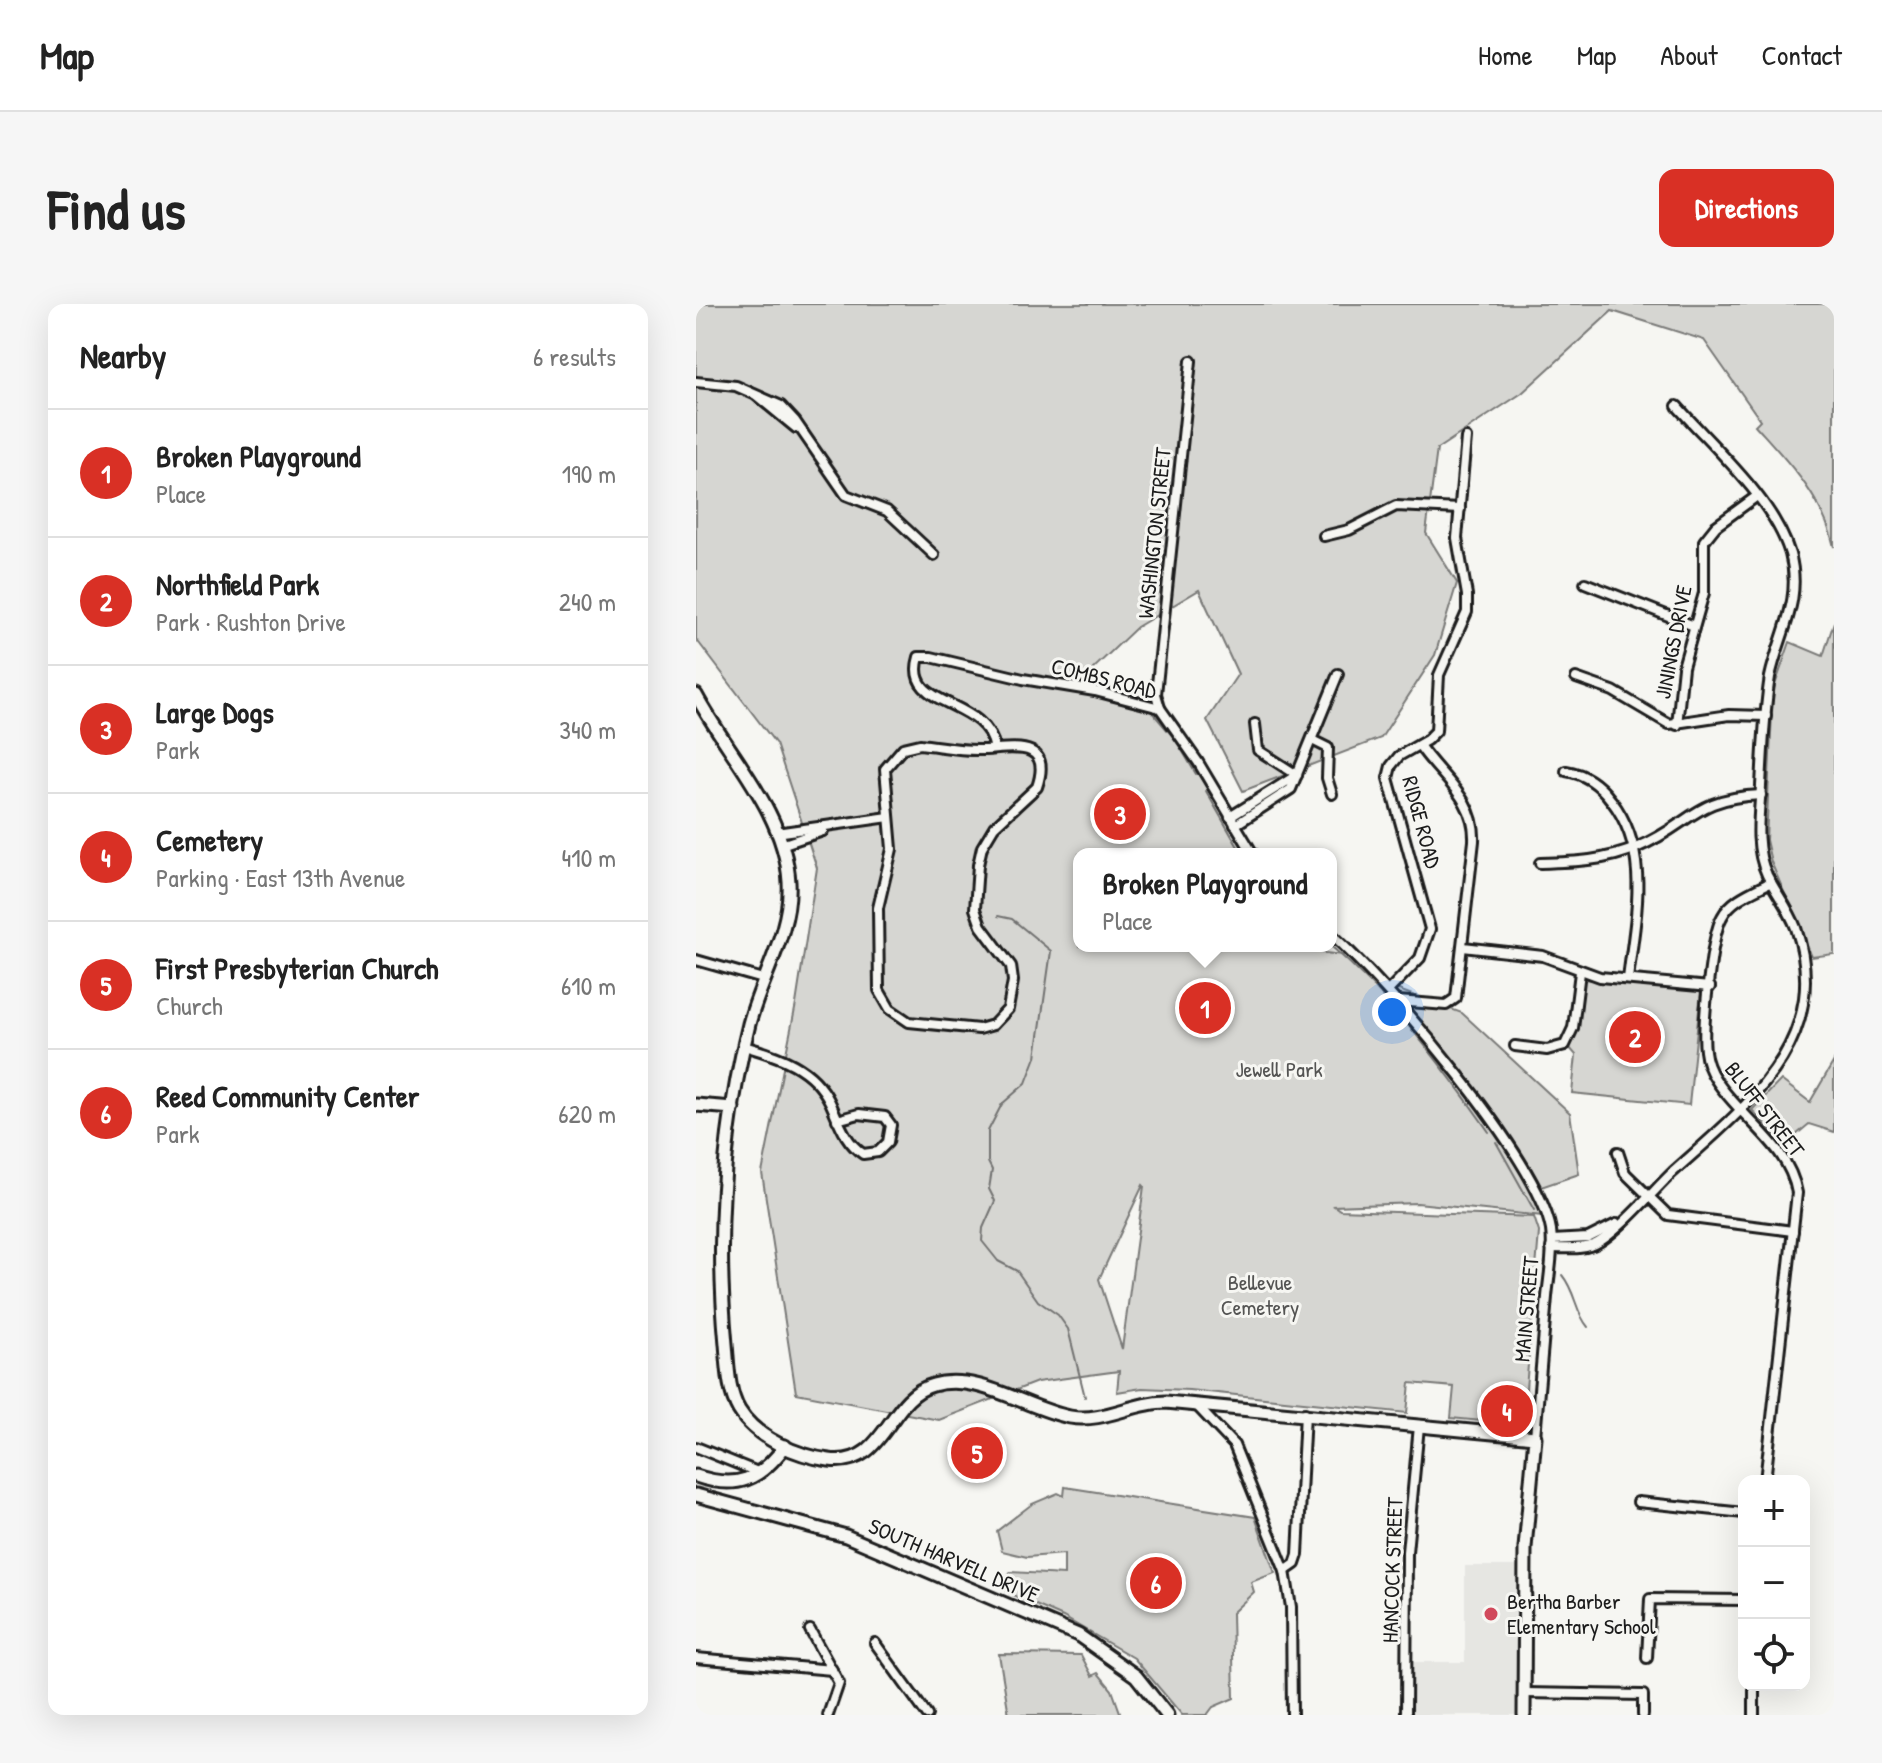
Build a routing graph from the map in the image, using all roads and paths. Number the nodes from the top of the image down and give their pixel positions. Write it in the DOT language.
graph roads {
  1 [pos="1191,361"];
  2 [pos="696,382"];
  3 [pos="1677,406"];
  4 [pos="1466,438"];
  5 [pos="1757,496"];
  6 [pos="1460,509"];
  7 [pos="1324,536"];
  8 [pos="1693,536"];
  9 [pos="1704,541"];
  10 [pos="934,555"];
  11 [pos="1585,583"];
  12 [pos="1694,626"];
  13 [pos="1338,674"];
  14 [pos="1576,678"];
  15 [pos="696,695"];
  16 [pos="1160,708"];
  17 [pos="1766,716"];
  18 [pos="1255,724"];
  19 [pos="1677,725"];
  20 [pos="1312,740"];
  21 [pos="1419,745"];
  22 [pos="995,749"];
  23 [pos="1566,771"];
  24 [pos="1297,775"];
  25 [pos="1332,794"];
  26 [pos="1761,795"];
  27 [pos="889,817"];
  28 [pos="1233,821"];
  29 [pos="778,839"];
  30 [pos="1249,848"];
  31 [pos="1635,849"];
  32 [pos="1540,863"];
  33 [pos="1771,882"];
  34 [pos="1337,940"];
  35 [pos="1463,947"];
  36 [pos="696,960"];
  37 [pos="1580,972"];
  38 [pos="763,979"];
  39 [pos="1628,979"];
  40 [pos="1710,987"];
  41 [pos="1389,990"];
  42 [pos="1398,1001"];
  43 [pos="744,1046"];
  44 [pos="1515,1046"];
  45 [pos="696,1105"];
  46 [pos="733,1108"];
  47 [pos="1741,1111"];
  48 [pos="837,1120"];
  49 [pos="1618,1152"];
  50 [pos="1646,1197"];
  51 [pos="1793,1231"];
  52 [pos="1552,1244"];
  53 [pos="1196,1405"];
  54 [pos="1305,1413"];
  55 [pos="1419,1426"];
  56 [pos="1535,1437"];
  57 [pos="785,1446"];
  58 [pos="696,1447"];
  59 [pos="761,1474"];
  60 [pos="1766,1475"];
  61 [pos="696,1476"];
  62 [pos="696,1495"];
  63 [pos="1638,1502"];
  64 [pos="1738,1512"];
  65 [pos="1285,1571"];
  66 [pos="1738,1600"];
  67 [pos="810,1630"];
  68 [pos="875,1643"];
  69 [pos="696,1658"];
  70 [pos="1647,1658"];
  71 [pos="832,1670"];
  72 [pos="1754,1691"];
  73 [pos="1524,1693"];
  74 [pos="828,1715"];
  75 [pos="927,1715"];
  76 [pos="1167,1715"];
  77 [pos="1292,1715"];
  78 [pos="1406,1715"];
  79 [pos="1524,1715"];
  80 [pos="1643,1715"];
  81 [pos="1754,1715"];
  1 -- 16 [label="street, WASHINGTON STREET"];
  2 -- 10 [label="street"];
  3 -- 5 [label="street"];
  4 -- 6 [label="street, RIDGE ROAD"];
  5 -- 9 [label="street"];
  5 -- 17 [label="street"];
  6 -- 7 [label="street"];
  6 -- 21 [label="street, RIDGE ROAD"];
  8 -- 9 [label="street"];
  9 -- 12 [label="street, JININGS DRIVE"];
  11 -- 12 [label="street"];
  12 -- 19 [label="street, JININGS DRIVE"];
  13 -- 20 [label="street"];
  14 -- 19 [label="street"];
  15 -- 29 [label="street"];
  16 -- 22 [label="street, COMBS ROAD"];
  16 -- 28 [label="street, COMBS ROAD"];
  17 -- 19 [label="street"];
  17 -- 26 [label="street"];
  18 -- 24 [label="street"];
  20 -- 24 [label="street"];
  20 -- 25 [label="street"];
  21 -- 35 [label="street"];
  21 -- 41 [label="street, RIDGE ROAD"];
  22 -- 27 [label="street"];
  22 -- 27 [label="street"];
  23 -- 31 [label="street"];
  24 -- 28 [label="street"];
  26 -- 31 [label="street"];
  26 -- 33 [label="street"];
  27 -- 29 [label="street"];
  28 -- 30 [label="street, COMBS ROAD"];
  29 -- 38 [label="street"];
  31 -- 32 [label="street"];
  31 -- 39 [label="street"];
  33 -- 40 [label="street, BLUFF STREET"];
  33 -- 47 [label="street"];
  34 -- 41 [label="street"];
  35 -- 37 [label="street"];
  35 -- 42 [label="street"];
  36 -- 38 [label="street"];
  37 -- 39 [label="street"];
  37 -- 44 [label="street"];
  38 -- 43 [label="street"];
  39 -- 40 [label="street"];
  40 -- 47 [label="street, BLUFF STREET"];
  41 -- 42 [label="street"];
  42 -- 52 [label="street, MAIN STREET"];
  43 -- 46 [label="street"];
  43 -- 48 [label="street"];
  45 -- 46 [label="street"];
  46 -- 57 [label="street"];
  47 -- 50 [label="street"];
  47 -- 51 [label="street, BLUFF STREET"];
  48 -- 48 [label="street"];
  49 -- 50 [label="street"];
  50 -- 51 [label="street"];
  50 -- 52 [label="street"];
  51 -- 60 [label="street, BLUFF STREET"];
  52 -- 56 [label="street, MAIN STREET"];
  53 -- 54 [label="street"];
  53 -- 57 [label="street"];
  53 -- 65 [label="street"];
  54 -- 55 [label="street"];
  54 -- 65 [label="street"];
  55 -- 56 [label="street"];
  55 -- 78 [label="street, HANCOCK STREET"];
  56 -- 73 [label="street, MAIN STREET"];
  57 -- 59 [label="street"];
  58 -- 59 [label="street"];
  59 -- 61 [label="street"];
  62 -- 76 [label="street, SOUTH HARVELL DRIVE"];
  63 -- 64 [label="street"];
  65 -- 77 [label="street"];
  66 -- 70 [label="street"];
  67 -- 71 [label="street"];
  68 -- 75 [label="street"];
  69 -- 71 [label="street"];
  71 -- 74 [label="street"];
  72 -- 81 [label="street"];
  73 -- 79 [label="street, MAIN STREET"];
  73 -- 80 [label="street"];
}
